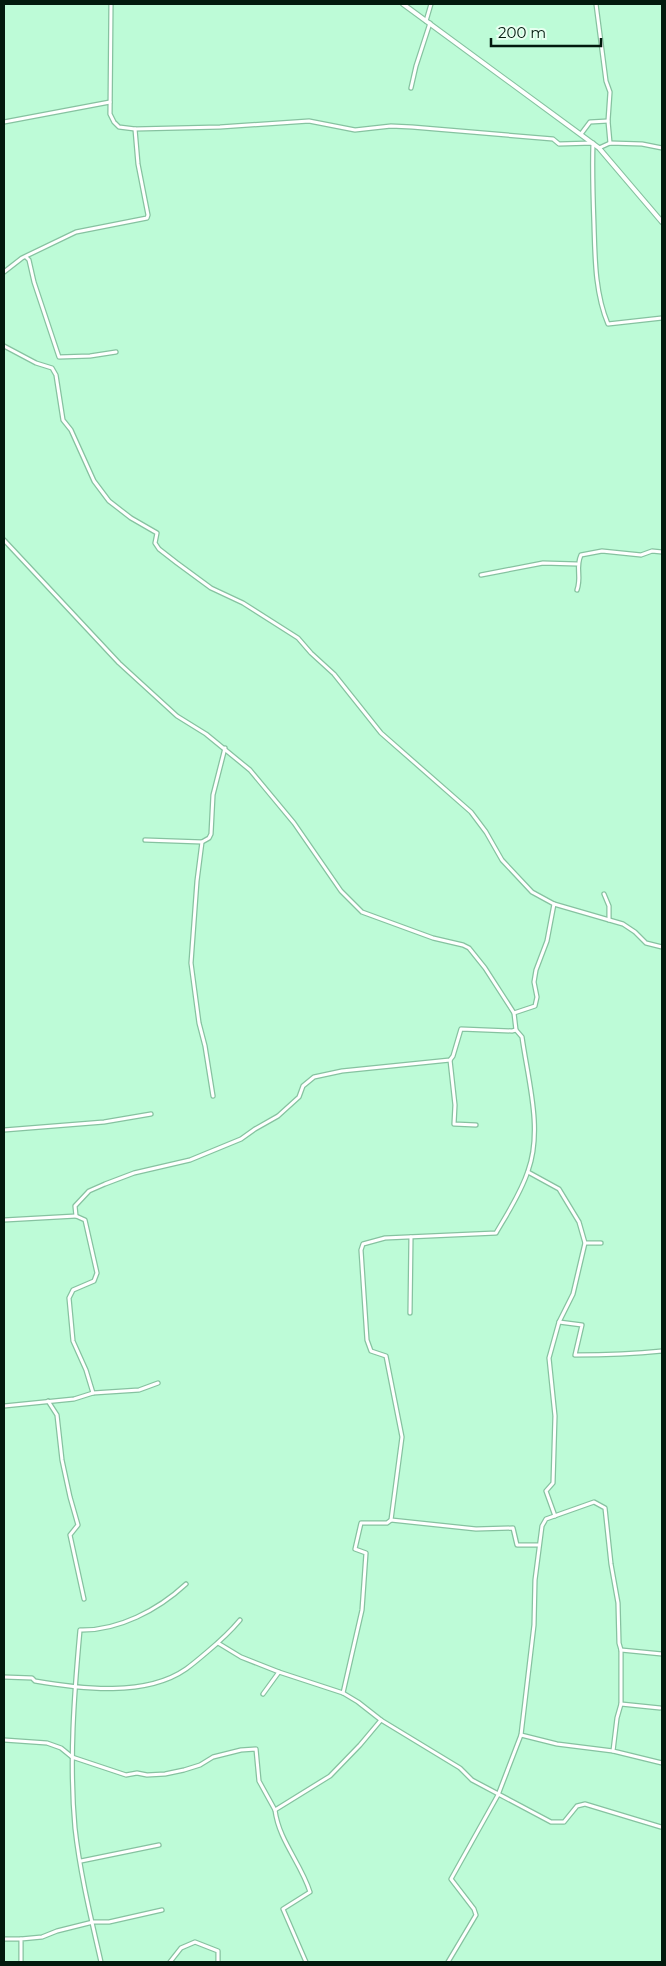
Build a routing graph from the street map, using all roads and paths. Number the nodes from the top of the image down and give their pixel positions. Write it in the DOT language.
graph roads {
  1 [pos="111,4"];
  2 [pos="403,4"];
  3 [pos="431,4"];
  4 [pos="596,4"];
  5 [pos="428,22"];
  6 [pos="411,88"];
  7 [pos="110,102"];
  8 [pos="608,121"];
  9 [pos="4,122"];
  10 [pos="135,129"];
  11 [pos="581,134"];
  12 [pos="594,143"];
  13 [pos="610,143"];
  14 [pos="599,148"];
  15 [pos="662,148"];
  16 [pos="662,222"];
  17 [pos="26,257"];
  18 [pos="4,264"];
  19 [pos="8,268"];
  20 [pos="4,272"];
  21 [pos="662,318"];
  22 [pos="4,346"];
  23 [pos="116,352"];
  24 [pos="4,540"];
  25 [pos="662,552"];
  26 [pos="577,564"];
  27 [pos="481,575"];
  28 [pos="577,590"];
  29 [pos="225,748"];
  30 [pos="145,840"];
  31 [pos="202,842"];
  32 [pos="604,894"];
  33 [pos="554,904"];
  34 [pos="609,920"];
  35 [pos="662,947"];
  36 [pos="514,1013"];
  37 [pos="516,1030"];
  38 [pos="450,1060"];
  39 [pos="212,1096"];
  40 [pos="151,1114"];
  41 [pos="476,1125"];
  42 [pos="4,1130"];
  43 [pos="528,1172"];
  44 [pos="76,1216"];
  45 [pos="4,1220"];
  46 [pos="411,1237"];
  47 [pos="585,1243"];
  48 [pos="601,1243"];
  49 [pos="410,1313"];
  50 [pos="559,1322"];
  51 [pos="662,1351"];
  52 [pos="158,1384"];
  53 [pos="94,1394"];
  54 [pos="48,1401"];
  55 [pos="4,1406"];
  56 [pos="555,1516"];
  57 [pos="391,1520"];
  58 [pos="538,1545"];
  59 [pos="186,1584"];
  60 [pos="84,1599"];
  61 [pos="240,1620"];
  62 [pos="218,1643"];
  63 [pos="622,1650"];
  64 [pos="662,1654"];
  65 [pos="280,1672"];
  66 [pos="4,1677"];
  67 [pos="74,1688"];
  68 [pos="343,1693"];
  69 [pos="263,1694"];
  70 [pos="621,1704"];
  71 [pos="660,1708"];
  72 [pos="381,1720"];
  73 [pos="521,1735"];
  74 [pos="4,1740"];
  75 [pos="613,1751"];
  76 [pos="72,1757"];
  77 [pos="662,1763"];
  78 [pos="498,1795"];
  79 [pos="275,1810"];
  80 [pos="662,1826"];
  81 [pos="159,1845"];
  82 [pos="81,1861"];
  83 [pos="162,1910"];
  84 [pos="93,1922"];
  85 [pos="4,1939"];
  86 [pos="21,1939"];
  87 [pos="21,1962"];
  88 [pos="101,1962"];
  89 [pos="170,1962"];
  90 [pos="218,1962"];
  91 [pos="306,1962"];
  92 [pos="448,1962"];
  1 -- 7 [label="street"];
  2 -- 5 [label="street"];
  3 -- 5 [label="street"];
  4 -- 8 [label="street"];
  5 -- 6 [label="street"];
  5 -- 11 [label="street"];
  7 -- 9 [label="street"];
  7 -- 10 [label="street"];
  8 -- 11 [label="street"];
  8 -- 13 [label="street"];
  10 -- 12 [label="street"];
  10 -- 17 [label="street"];
  11 -- 12 [label="street"];
  12 -- 14 [label="street"];
  12 -- 21 [label="street"];
  13 -- 14 [label="street"];
  13 -- 15 [label="street"];
  14 -- 16 [label="street"];
  17 -- 19 [label="street"];
  17 -- 23 [label="street"];
  18 -- 19 [label="street"];
  19 -- 20 [label="street"];
  22 -- 33 [label="street"];
  24 -- 29 [label="street"];
  25 -- 26 [label="street"];
  26 -- 27 [label="street"];
  26 -- 28 [label="street"];
  29 -- 31 [label="street"];
  29 -- 36 [label="street"];
  30 -- 31 [label="street"];
  31 -- 39 [label="street"];
  32 -- 34 [label="street"];
  33 -- 34 [label="street"];
  33 -- 36 [label="street"];
  34 -- 35 [label="street"];
  36 -- 37 [label="street"];
  37 -- 38 [label="street"];
  37 -- 43 [label="street"];
  38 -- 41 [label="street"];
  38 -- 44 [label="street"];
  40 -- 42 [label="street"];
  43 -- 46 [label="street"];
  43 -- 47 [label="street"];
  44 -- 45 [label="street"];
  44 -- 53 [label="street"];
  46 -- 49 [label="street"];
  46 -- 57 [label="street"];
  47 -- 48 [label="street"];
  47 -- 50 [label="street"];
  50 -- 51 [label="street"];
  50 -- 56 [label="street"];
  52 -- 53 [label="street"];
  53 -- 54 [label="street"];
  54 -- 55 [label="street"];
  54 -- 60 [label="street"];
  56 -- 58 [label="street"];
  56 -- 63 [label="street"];
  57 -- 58 [label="street"];
  57 -- 68 [label="street"];
  58 -- 73 [label="street"];
  59 -- 67 [label="street"];
  61 -- 62 [label="street"];
  62 -- 65 [label="street"];
  62 -- 67 [label="street"];
  63 -- 64 [label="street"];
  63 -- 70 [label="street"];
  65 -- 68 [label="street"];
  65 -- 69 [label="street"];
  66 -- 67 [label="street"];
  67 -- 76 [label="street"];
  68 -- 72 [label="street"];
  70 -- 71 [label="street"];
  70 -- 75 [label="street"];
  72 -- 78 [label="street"];
  72 -- 79 [label="street"];
  73 -- 75 [label="street"];
  73 -- 78 [label="street"];
  74 -- 76 [label="street"];
  75 -- 77 [label="street"];
  76 -- 79 [label="street"];
  76 -- 82 [label="street"];
  78 -- 80 [label="street"];
  78 -- 92 [label="street"];
  79 -- 91 [label="street"];
  81 -- 82 [label="street"];
  82 -- 84 [label="street"];
  83 -- 84 [label="street"];
  84 -- 86 [label="street"];
  84 -- 88 [label="street"];
  85 -- 86 [label="street"];
  86 -- 87 [label="street"];
  89 -- 90 [label="street"];
}
